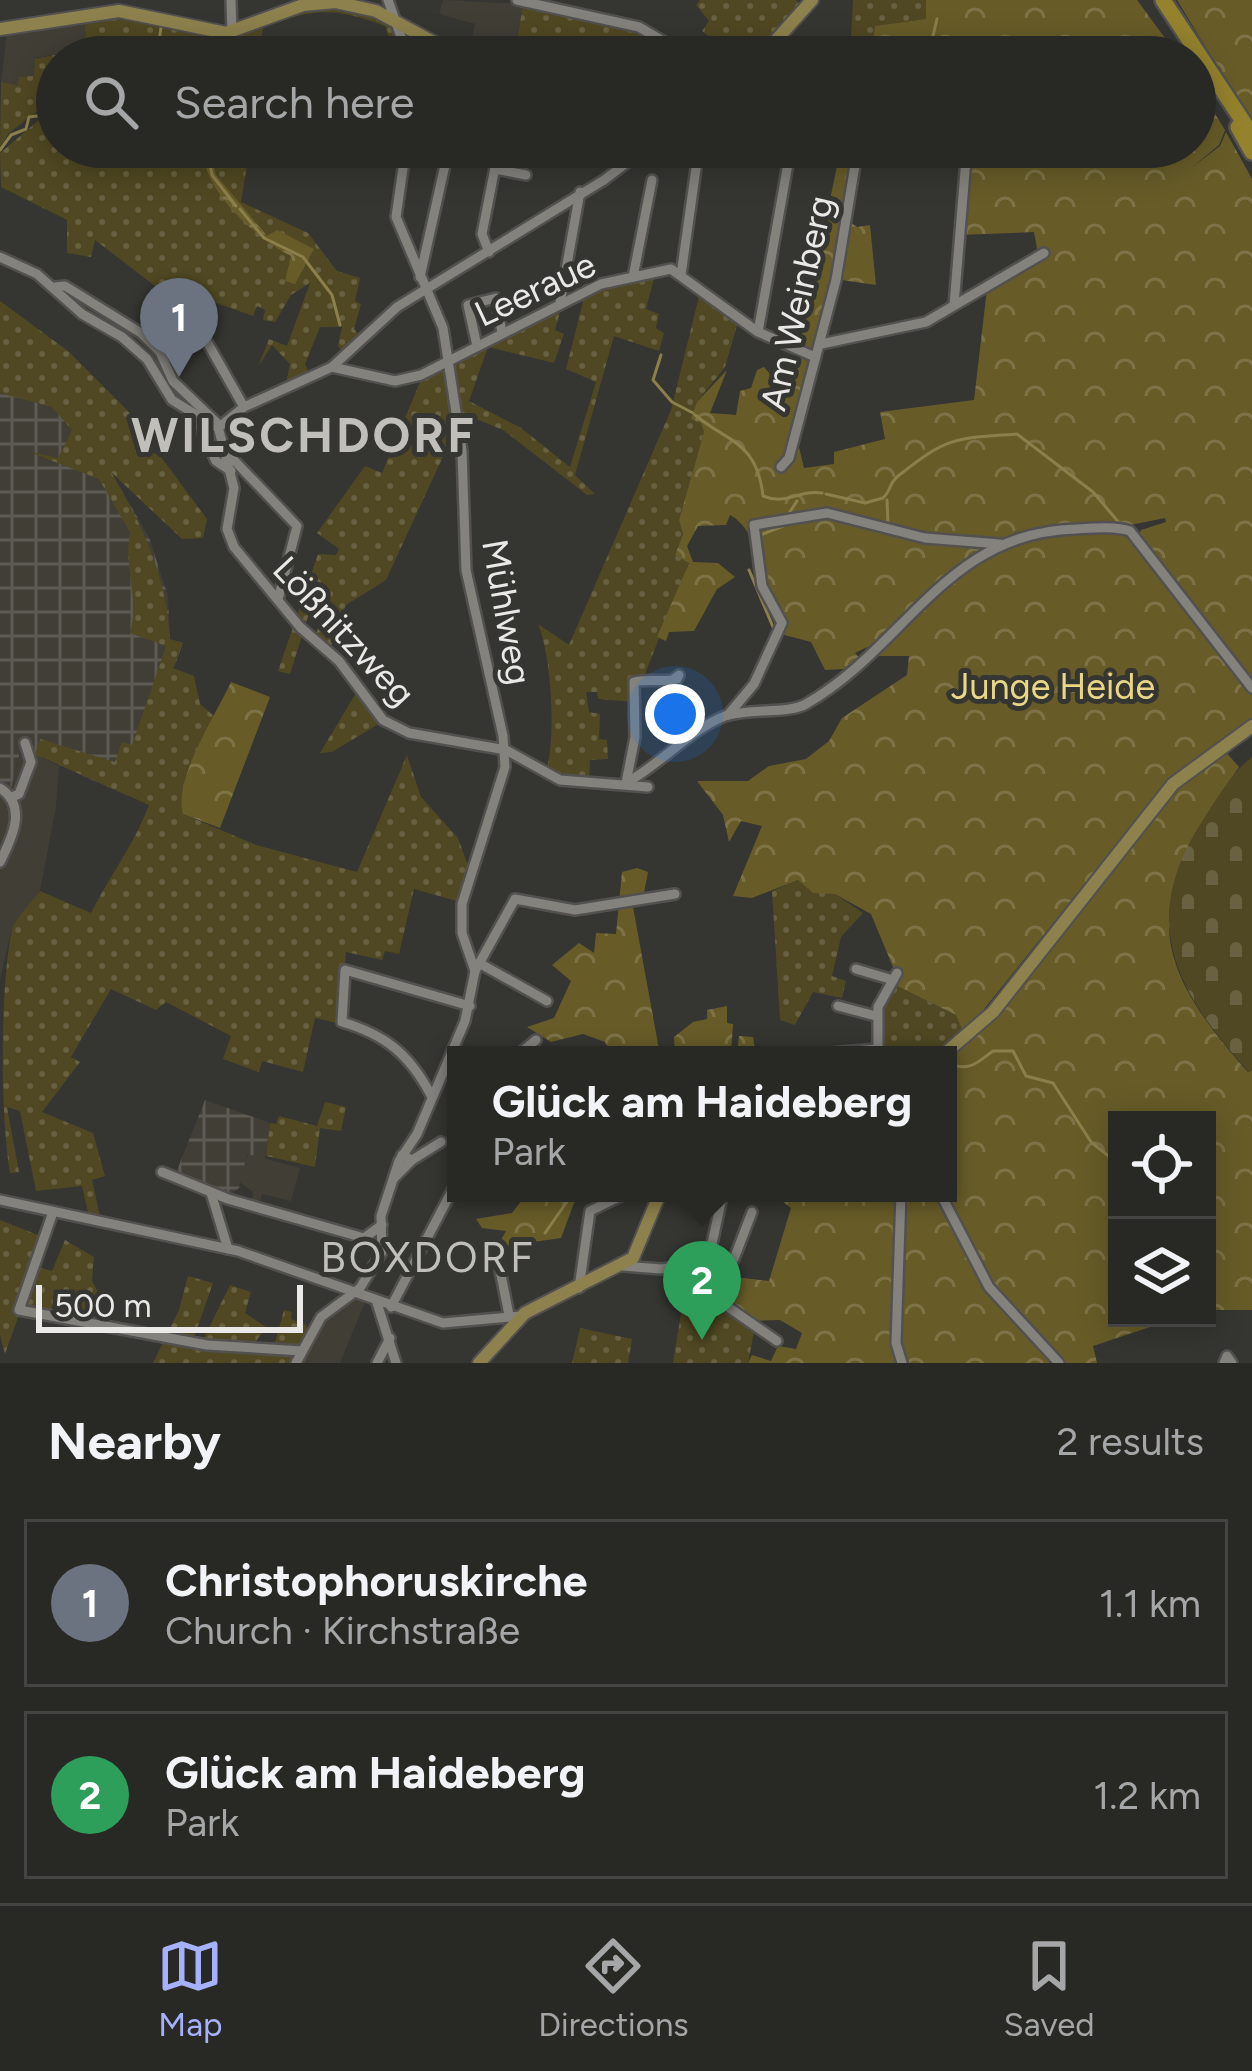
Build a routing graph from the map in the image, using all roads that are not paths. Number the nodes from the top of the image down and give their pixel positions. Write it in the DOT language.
graph roads {
  1 [pos="231,0"];
  2 [pos="388,0"];
  3 [pos="518,0"];
  4 [pos="1153,0"];
  5 [pos="1163,0"];
  6 [pos="1173,0"];
  7 [pos="805,2"];
  8 [pos="302,3"];
  9 [pos="376,11"];
  10 [pos="394,20"];
  11 [pos="0,28"];
  12 [pos="415,31"];
  13 [pos="232,32"];
  14 [pos="400,36"];
  15 [pos="413,36"];
  16 [pos="424,36"];
  17 [pos="653,36"];
  18 [pos="778,36"];
  19 [pos="1181,36"];
  20 [pos="1184,36"];
  21 [pos="1188,36"];
  22 [pos="1216,84"];
  23 [pos="1216,90"];
  24 [pos="1252,135"];
  25 [pos="1252,152"];
  26 [pos="403,168"];
  27 [pos="444,168"];
  28 [pos="616,168"];
  29 [pos="696,168"];
  30 [pos="787,168"];
  31 [pos="854,168"];
  32 [pos="965,168"];
  33 [pos="495,169"];
  34 [pos="526,175"];
  35 [pos="652,180"];
  36 [pos="580,192"];
  37 [pos="489,252"];
  38 [pos="1044,253"];
  39 [pos="0,256"];
  40 [pos="681,274"];
  41 [pos="633,277"];
  42 [pos="420,279"];
  43 [pos="426,290"];
  44 [pos="560,303"];
  45 [pos="954,305"];
  46 [pos="98,316"];
  47 [pos="758,332"];
  48 [pos="202,333"];
  49 [pos="502,333"];
  50 [pos="821,344"];
  51 [pos="153,345"];
  52 [pos="477,346"];
  53 [pos="142,354"];
  54 [pos="815,357"];
  55 [pos="448,360"];
  56 [pos="332,367"];
  57 [pos="244,403"];
  58 [pos="196,419"];
  59 [pos="216,427"];
  60 [pos="202,433"];
  61 [pos="226,451"];
  62 [pos="782,467"];
  63 [pos="246,470"];
  64 [pos="230,471"];
  65 [pos="233,484"];
  66 [pos="1000,544"];
  67 [pos="279,596"];
  68 [pos="671,681"];
  69 [pos="1252,688"];
  70 [pos="728,716"];
  71 [pos="1252,726"];
  72 [pos="25,743"];
  73 [pos="506,750"];
  74 [pos="626,783"];
  75 [pos="648,787"];
  76 [pos="0,788"];
  77 [pos="12,797"];
  78 [pos="0,862"];
  79 [pos="675,894"];
  80 [pos="477,967"];
  81 [pos="856,969"];
  82 [pos="548,1001"];
  83 [pos="470,1006"];
  84 [pos="838,1006"];
  85 [pos="876,1016"];
  86 [pos="536,1040"];
  87 [pos="452,1046"];
  88 [pos="529,1046"];
  89 [pos="878,1046"];
  90 [pos="953,1046"];
  91 [pos="447,1058"];
  92 [pos="431,1095"];
  93 [pos="441,1142"];
  94 [pos="407,1157"];
  95 [pos="163,1172"];
  96 [pos="212,1194"];
  97 [pos="0,1200"];
  98 [pos="447,1201"];
  99 [pos="608,1202"];
  100 [pos="657,1202"];
  101 [pos="721,1202"];
  102 [pos="901,1202"];
  103 [pos="945,1202"];
  104 [pos="752,1212"];
  105 [pos="52,1215"];
  106 [pos="382,1226"];
  107 [pos="228,1249"];
  108 [pos="708,1262"];
  109 [pos="499,1264"];
  110 [pos="623,1266"];
  111 [pos="686,1267"];
  112 [pos="579,1288"];
  113 [pos="353,1293"];
  114 [pos="377,1303"];
  115 [pos="391,1307"];
  116 [pos="515,1316"];
  117 [pos="390,1338"];
  118 [pos="777,1341"];
  119 [pos="302,1351"];
  120 [pos="296,1363"];
  121 [pos="377,1363"];
  122 [pos="396,1363"];
  123 [pos="479,1363"];
  124 [pos="902,1363"];
  125 [pos="1059,1363"];
  1 -- 13 [label="street"];
  2 -- 9 [label="street"];
  2 -- 10 [label="street"];
  3 -- 17 [label="street"];
  4 -- 19 [label="highway"];
  5 -- 20 [label="highway"];
  6 -- 21 [label="highway"];
  7 -- 18 [label="main road"];
  8 -- 9 [label="main road"];
  8 -- 13 [label="main road"];
  9 -- 10 [label="main road"];
  10 -- 12 [label="main road"];
  10 -- 14 [label="street"];
  11 -- 13 [label="main road"];
  12 -- 15 [label="street"];
  12 -- 16 [label="main road"];
  22 -- 24 [label="highway"];
  23 -- 25 [label="highway"];
  26 -- 42 [label="street, Mühlweg"];
  27 -- 42 [label="street"];
  28 -- 36 [label="street"];
  29 -- 40 [label="street"];
  30 -- 47 [label="street"];
  31 -- 50 [label="street, Am Weinberg"];
  32 -- 45 [label="street"];
  33 -- 34 [label="street"];
  33 -- 37 [label="street"];
  35 -- 41 [label="street"];
  36 -- 37 [label="street"];
  36 -- 44 [label="street"];
  37 -- 43 [label="street"];
  38 -- 45 [label="street"];
  39 -- 46 [label="street"];
  40 -- 41 [label="street, Leeraue"];
  40 -- 47 [label="street"];
  41 -- 44 [label="street, Leeraue"];
  42 -- 43 [label="street, Mühlweg"];
  43 -- 55 [label="street, Mühlweg"];
  43 -- 56 [label="street"];
  44 -- 49 [label="street, Leeraue"];
  45 -- 50 [label="street"];
  46 -- 51 [label="street"];
  46 -- 53 [label="street"];
  47 -- 54 [label="street"];
  48 -- 57 [label="street"];
  49 -- 52 [label="street, Leeraue"];
  49 -- 52 [label="street"];
  50 -- 54 [label="street, Am Weinberg"];
  51 -- 53 [label="street"];
  51 -- 59 [label="street"];
  52 -- 55 [label="street, Leeraue"];
  53 -- 58 [label="street"];
  54 -- 62 [label="street, Am Weinberg"];
  55 -- 56 [label="street, Leeraue"];
  55 -- 73 [label="street, Mühlweg"];
  56 -- 57 [label="street"];
  57 -- 59 [label="street"];
  58 -- 59 [label="street"];
  58 -- 60 [label="street"];
  59 -- 60 [label="street"];
  59 -- 61 [label="street"];
  60 -- 64 [label="street"];
  61 -- 63 [label="street"];
  61 -- 64 [label="street"];
  63 -- 65 [label="street"];
  63 -- 67 [label="street"];
  64 -- 65 [label="street"];
  65 -- 67 [label="street, Lößnitzweg"];
  66 -- 69 [label="street"];
  66 -- 70 [label="street"];
  66 -- 70 [label="street"];
  67 -- 73 [label="street, Lößnitzweg"];
  68 -- 74 [label="street"];
  70 -- 74 [label="street"];
  71 -- 90 [label="main road"];
  72 -- 77 [label="street"];
  73 -- 74 [label="street, Lößnitzweg"];
  73 -- 80 [label="street, Mühlweg"];
  74 -- 75 [label="street, Lößnitzweg"];
  76 -- 77 [label="street"];
  77 -- 78 [label="street"];
  79 -- 80 [label="street"];
  80 -- 82 [label="street"];
  80 -- 83 [label="street"];
  81 -- 85 [label="street"];
  83 -- 87 [label="street"];
  83 -- 92 [label="street"];
  84 -- 85 [label="street"];
  85 -- 89 [label="street"];
  86 -- 88 [label="street"];
  91 -- 92 [label="street"];
  92 -- 94 [label="street"];
  93 -- 94 [label="street"];
  94 -- 106 [label="street"];
  95 -- 96 [label="street"];
  96 -- 106 [label="street"];
  96 -- 107 [label="street"];
  97 -- 105 [label="street"];
  98 -- 115 [label="street"];
  99 -- 112 [label="street"];
  100 -- 110 [label="main road"];
  101 -- 108 [label="street"];
  102 -- 124 [label="street"];
  103 -- 125 [label="street"];
  104 -- 108 [label="street"];
  105 -- 107 [label="street"];
  105 -- 119 [label="street"];
  106 -- 113 [label="street"];
  107 -- 113 [label="street"];
  108 -- 111 [label="street"];
  109 -- 116 [label="street"];
  110 -- 111 [label="street"];
  110 -- 112 [label="main road"];
  111 -- 118 [label="street"];
  112 -- 116 [label="main road"];
  113 -- 114 [label="street"];
  113 -- 119 [label="street"];
  114 -- 115 [label="street"];
  114 -- 117 [label="street"];
  115 -- 116 [label="street"];
  116 -- 123 [label="main road"];
  117 -- 121 [label="street"];
  117 -- 122 [label="street"];
  119 -- 120 [label="street"];
}
